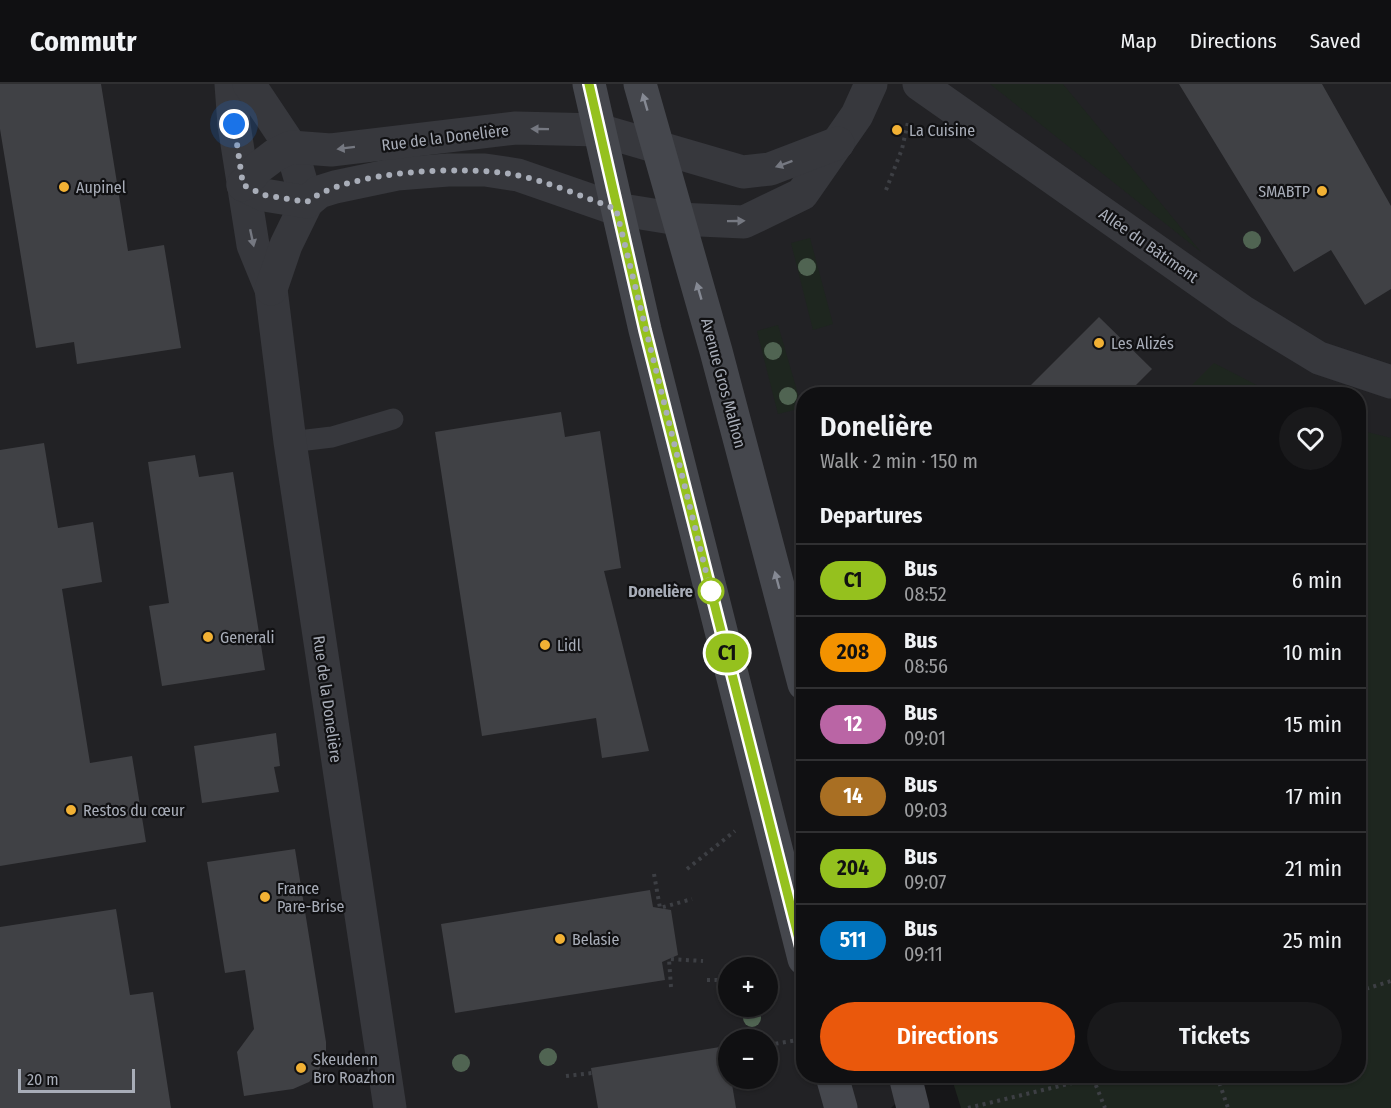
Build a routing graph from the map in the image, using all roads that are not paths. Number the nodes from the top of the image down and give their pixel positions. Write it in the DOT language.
graph roads {
  1 [pos="231,84"];
  2 [pos="249,84"];
  3 [pos="589,84"];
  4 [pos="640,84"];
  5 [pos="871,84"];
  6 [pos="919,84"];
  7 [pos="599,130"];
  8 [pos="838,143"];
  9 [pos="291,147"];
  10 [pos="658,147"];
  11 [pos="243,185"];
  12 [pos="307,202"];
  13 [pos="616,209"];
  14 [pos="678,219"];
  15 [pos="271,289"];
  16 [pos="1391,382"];
  17 [pos="393,419"];
  18 [pos="290,442"];
  19 [pos="796,654"];
  20 [pos="796,927"];
  21 [pos="834,1083"];
  22 [pos="907,1083"];
  23 [pos="390,1108"];
  24 [pos="841,1108"];
  25 [pos="913,1108"];
  1 -- 11 [label="street, Rue de la Donelière"];
  2 -- 9 [label="street"];
  3 -- 7 [label="main road"];
  10 -- 4 [label="main road, Avenue Gros Malhon, one-way"];
  5 -- 8 [label="street, Rue de la Donelière"];
  6 -- 16 [label="street, Allée du Bâtiment"];
  7 -- 9 [label="street, Rue de la Donelière, one-way"];
  7 -- 10 [label="street, Rue de la Donelière"];
  7 -- 13 [label="main road"];
  8 -- 10 [label="street, Rue de la Donelière, one-way"];
  14 -- 8 [label="street, Rue de la Donelière, one-way"];
  9 -- 11 [label="street"];
  9 -- 12 [label="street"];
  10 -- 14 [label="main road, Avenue Gros Malhon"];
  11 -- 12 [label="street"];
  11 -- 15 [label="street, Rue de la Donelière, one-way"];
  12 -- 13 [label="street, Rue de la Donelière"];
  12 -- 15 [label="street, Rue de la Donelière"];
  13 -- 14 [label="street, Rue de la Donelière"];
  13 -- 20 [label="main road"];
  19 -- 14 [label="main road, Avenue Gros Malhon, one-way"];
  15 -- 18 [label="street, Rue de la Donelière"];
  17 -- 18 [label="lane"];
  18 -- 23 [label="street, Rue de la Donelière"];
  21 -- 24 [label="main road"];
  22 -- 25 [label="main road"];
}
